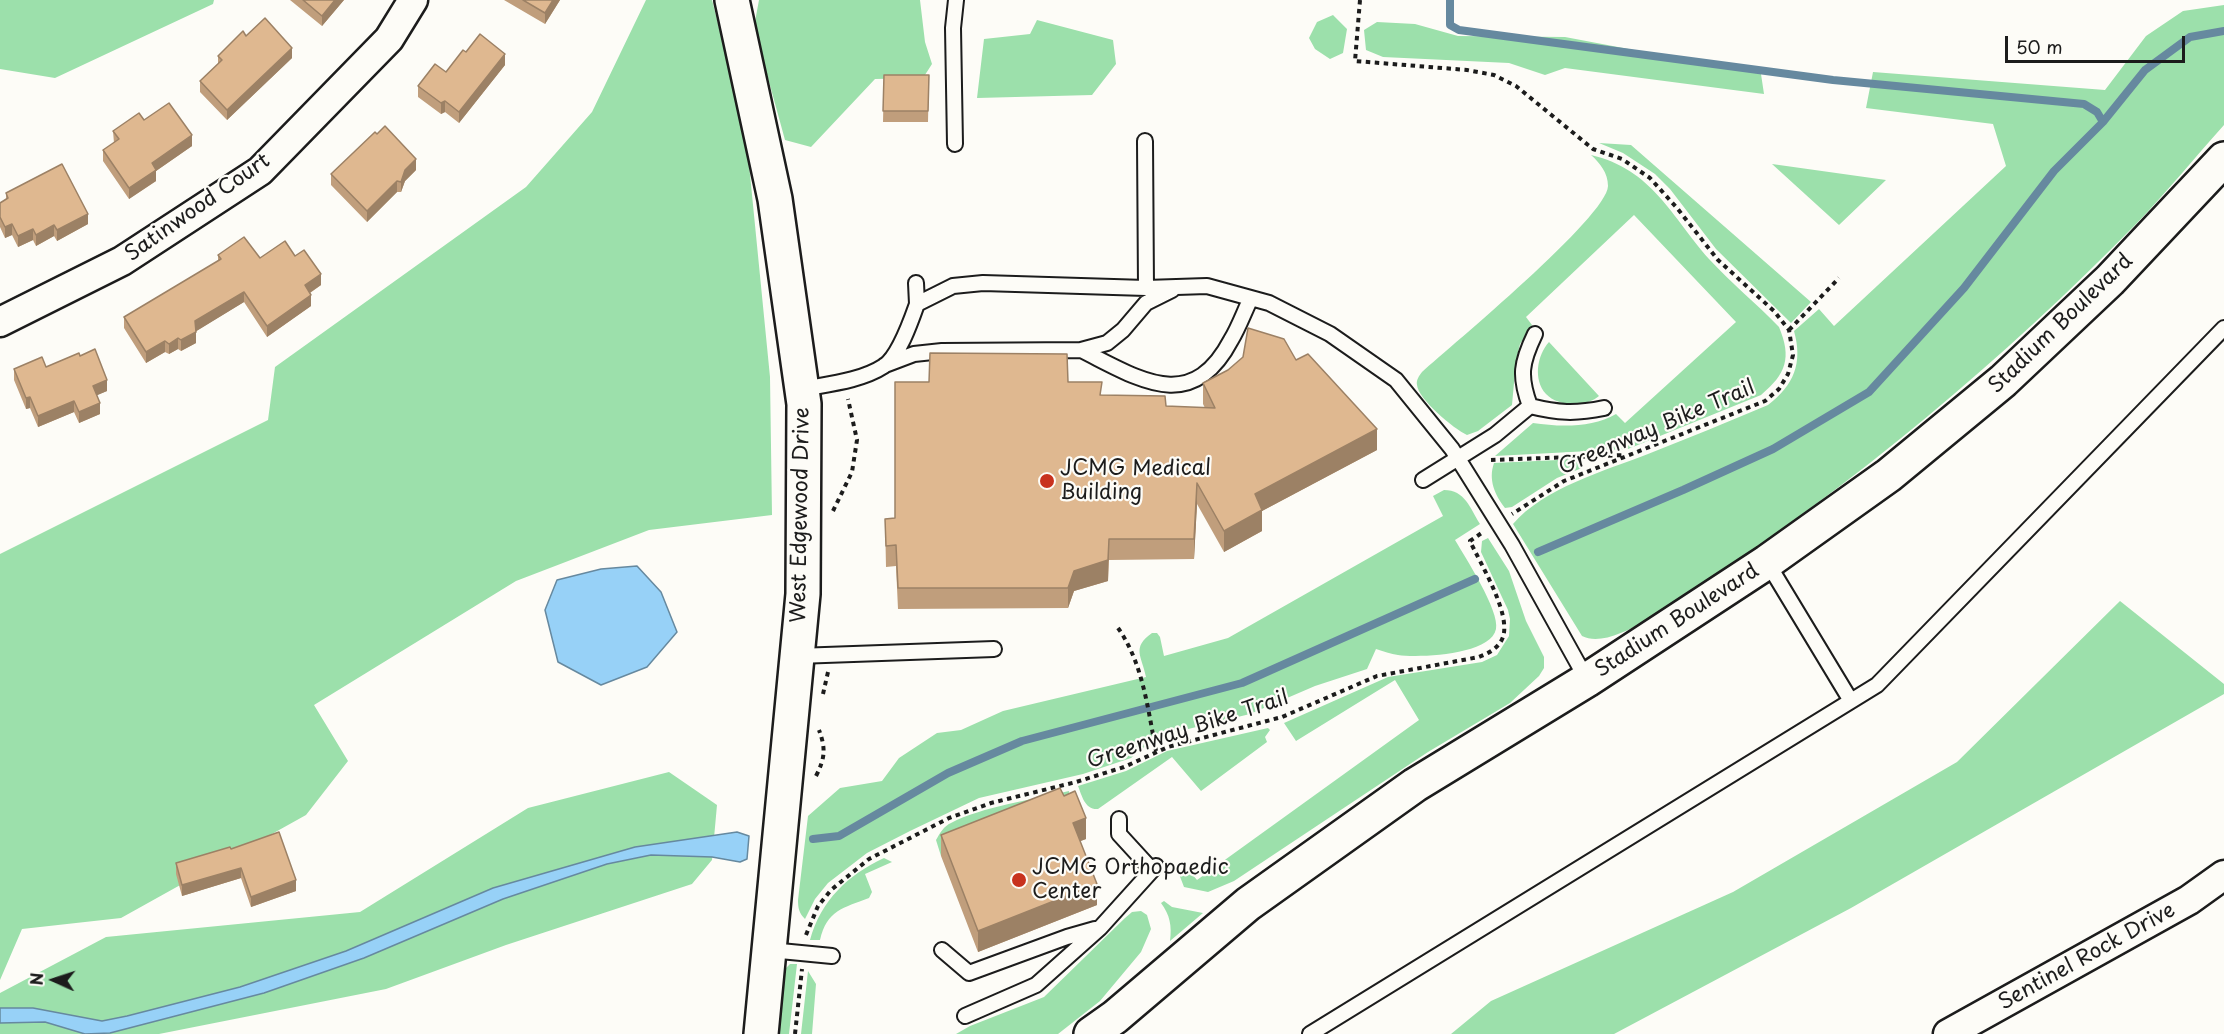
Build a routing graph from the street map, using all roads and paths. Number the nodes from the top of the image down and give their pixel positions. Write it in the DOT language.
graph roads {
  1 [pos="413,0"];
  2 [pos="732,0"];
  3 [pos="956,0"];
  4 [pos="1360,0"];
  5 [pos="1145,141"];
  6 [pos="955,144"];
  7 [pos="2224,159"];
  8 [pos="1839,278"];
  9 [pos="916,283"];
  10 [pos="1179,287"];
  11 [pos="1146,288"];
  12 [pos="1251,298"];
  13 [pos="916,304"];
  14 [pos="0,322"];
  15 [pos="2224,328"];
  16 [pos="1789,330"];
  17 [pos="1535,334"];
  18 [pos="1081,350"];
  19 [pos="885,365"];
  20 [pos="802,389"];
  21 [pos="1530,406"];
  22 [pos="1604,408"];
  23 [pos="1628,454"];
  24 [pos="1459,459"];
  25 [pos="1423,480"];
  26 [pos="1505,519"];
  27 [pos="1480,534"];
  28 [pos="1767,562"];
  29 [pos="1118,628"];
  30 [pos="994,649"];
  31 [pos="797,656"];
  32 [pos="1587,680"];
  33 [pos="1851,701"];
  34 [pos="1156,751"];
  35 [pos="1119,819"];
  36 [pos="2224,875"];
  37 [pos="1100,928"];
  38 [pos="806,939"];
  39 [pos="770,950"];
  40 [pos="942,950"];
  41 [pos="832,956"];
  42 [pos="802,968"];
  43 [pos="964,1016"];
  44 [pos="1109,1026"];
  45 [pos="761,1034"];
  46 [pos="795,1034"];
  47 [pos="1310,1034"];
  48 [pos="1948,1034"];
  1 -- 14 [label="street, Satinwood Court"];
  2 -- 20 [label="main road, West Edgewood Drive"];
  3 -- 6 [label="lane"];
  4 -- 16 [label="path"];
  5 -- 11 [label="lane"];
  7 -- 28 [label="main road, Stadium Boulevard"];
  8 -- 16 [label="path"];
  9 -- 13 [label="lane"];
  10 -- 11 [label="lane"];
  10 -- 12 [label="lane"];
  10 -- 18 [label="lane"];
  11 -- 13 [label="lane"];
  12 -- 18 [label="lane"];
  12 -- 24 [label="lane"];
  13 -- 19 [label="lane"];
  15 -- 33 [label="lane"];
  16 -- 23 [label="path, Greenway Bike Trail"];
  17 -- 21 [label="lane"];
  18 -- 19 [label="lane"];
  19 -- 20 [label="lane"];
  20 -- 31 [label="main road, West Edgewood Drive"];
  21 -- 22 [label="lane"];
  21 -- 24 [label="lane"];
  23 -- 24 [label="path"];
  23 -- 26 [label="path, Greenway Bike Trail"];
  24 -- 25 [label="lane"];
  24 -- 32 [label="lane"];
  27 -- 34 [label="path, Greenway Bike Trail"];
  28 -- 32 [label="main road, Stadium Boulevard"];
  28 -- 33 [label="lane"];
  29 -- 34 [label="path"];
  30 -- 31 [label="lane"];
  31 -- 39 [label="main road, West Edgewood Drive"];
  32 -- 44 [label="main road, Stadium Boulevard"];
  33 -- 47 [label="lane"];
  34 -- 38 [label="path, Greenway Bike Trail"];
  35 -- 37 [label="lane"];
  36 -- 48 [label="street, Sentinel Rock Drive"];
  37 -- 40 [label="lane"];
  37 -- 43 [label="lane"];
  39 -- 41 [label="lane"];
  39 -- 45 [label="main road, West Edgewood Drive"];
  42 -- 46 [label="path"];
}
